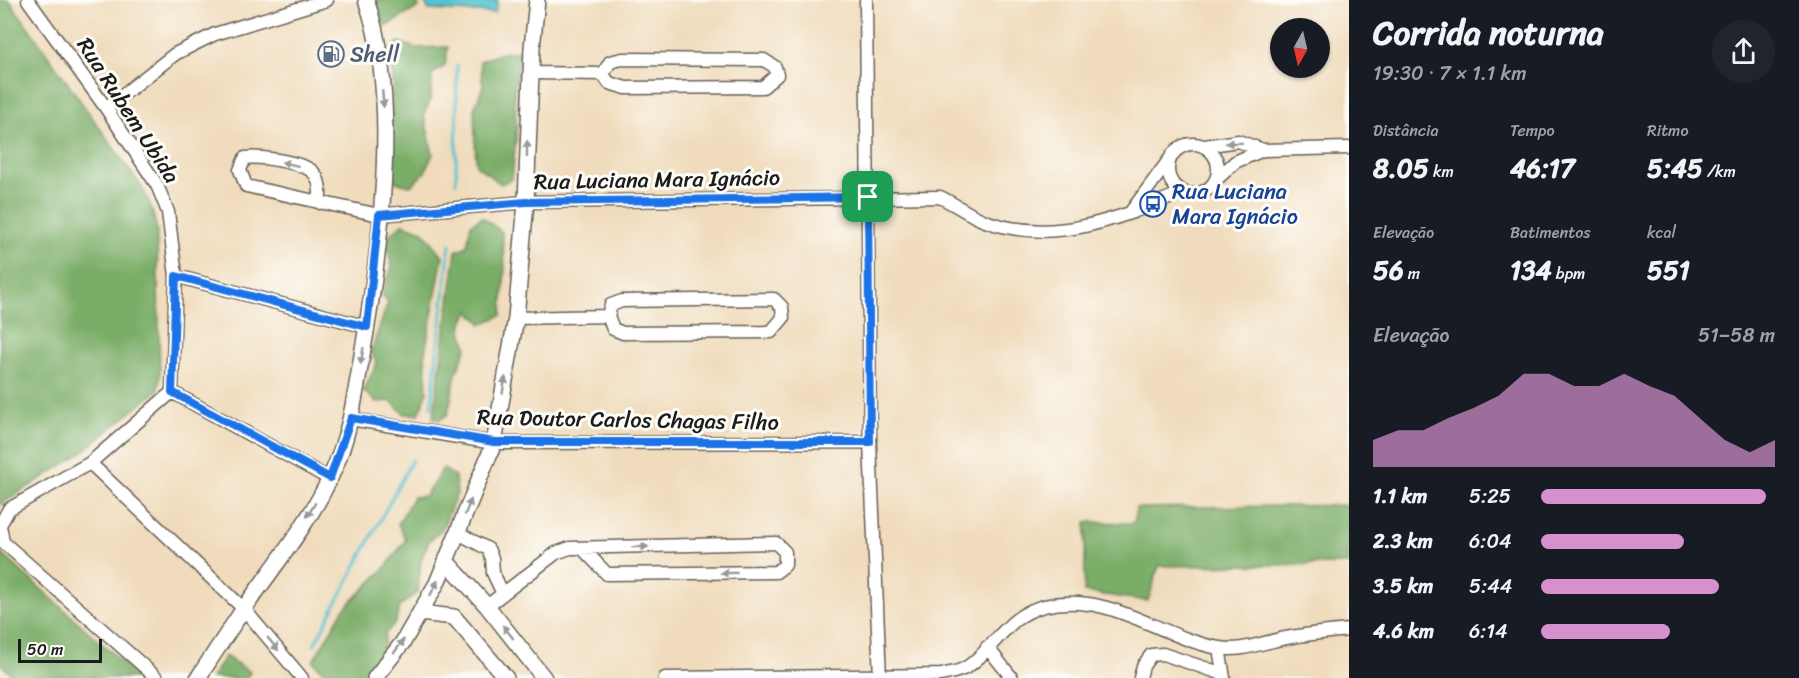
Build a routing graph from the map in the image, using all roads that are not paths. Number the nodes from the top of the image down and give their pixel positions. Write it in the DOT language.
graph roads {
  1 [pos="28,0"];
  2 [pos="327,0"];
  3 [pos="366,0"];
  4 [pos="537,0"];
  5 [pos="866,0"];
  6 [pos="531,72"];
  7 [pos="603,74"];
  8 [pos="106,108"];
  9 [pos="1205,146"];
  10 [pos="1349,148"];
  11 [pos="1263,150"];
  12 [pos="1171,157"];
  13 [pos="1214,182"];
  14 [pos="1184,192"];
  15 [pos="868,197"];
  16 [pos="526,202"];
  17 [pos="320,203"];
  18 [pos="1130,213"];
  19 [pos="379,215"];
  20 [pos="176,276"];
  21 [pos="608,316"];
  22 [pos="516,318"];
  23 [pos="367,327"];
  24 [pos="172,392"];
  25 [pos="351,418"];
  26 [pos="494,442"];
  27 [pos="870,442"];
  28 [pos="90,463"];
  29 [pos="330,478"];
  30 [pos="0,525"];
  31 [pos="458,533"];
  32 [pos="582,548"];
  33 [pos="446,561"];
  34 [pos="503,594"];
  35 [pos="487,606"];
  36 [pos="244,609"];
  37 [pos="420,613"];
  38 [pos="1349,630"];
  39 [pos="987,647"];
  40 [pos="1219,648"];
  41 [pos="1224,676"];
  42 [pos="879,677"];
  43 [pos="157,678"];
  44 [pos="198,678"];
  45 [pos="302,678"];
  46 [pos="375,678"];
  47 [pos="506,678"];
  48 [pos="544,678"];
  49 [pos="664,678"];
  50 [pos="1012,678"];
  51 [pos="1140,678"];
  1 -- 8 [label="street, Rua Rubem Ubida"];
  2 -- 8 [label="street"];
  3 -- 19 [label="main road, one-way"];
  4 -- 6 [label="main road"];
  5 -- 15 [label="street"];
  6 -- 7 [label="street"];
  16 -- 6 [label="main road, one-way"];
  7 -- 7 [label="street"];
  8 -- 20 [label="street, Rua Rubem Ubida"];
  11 -- 9 [label="street, one-way"];
  9 -- 12 [label="street"];
  9 -- 13 [label="street"];
  10 -- 11 [label="street"];
  11 -- 13 [label="street"];
  12 -- 14 [label="street"];
  12 -- 18 [label="street"];
  13 -- 14 [label="street"];
  14 -- 18 [label="street, Rua Luciana Mara Ignácio"];
  15 -- 16 [label="street, Rua Luciana Mara Ignácio"];
  15 -- 18 [label="street, Rua Luciana Mara Ignácio"];
  15 -- 27 [label="street"];
  16 -- 19 [label="street, Rua Luciana Mara Ignácio"];
  16 -- 22 [label="main road"];
  17 -- 17 [label="street, Rua Luciana Mara Ignácio, one-way"];
  17 -- 19 [label="street, Rua Luciana Mara Ignácio"];
  19 -- 23 [label="main road"];
  20 -- 23 [label="street"];
  20 -- 24 [label="street, Rua Rubem Ubida"];
  21 -- 21 [label="street"];
  21 -- 22 [label="street"];
  26 -- 22 [label="main road, one-way"];
  23 -- 25 [label="main road, one-way"];
  24 -- 28 [label="street"];
  24 -- 29 [label="street"];
  25 -- 26 [label="street, Rua Doutor Carlos Chagas Filho"];
  25 -- 29 [label="main road"];
  26 -- 27 [label="street, Rua Doutor Carlos Chagas Filho"];
  31 -- 26 [label="main road, one-way"];
  27 -- 42 [label="street"];
  28 -- 30 [label="street"];
  28 -- 36 [label="street"];
  29 -- 36 [label="main road, one-way"];
  30 -- 43 [label="street"];
  31 -- 33 [label="main road"];
  31 -- 34 [label="street"];
  32 -- 32 [label="street, one-way"];
  32 -- 34 [label="street"];
  33 -- 35 [label="main road"];
  37 -- 33 [label="main road, one-way"];
  34 -- 35 [label="street"];
  48 -- 35 [label="main road, one-way"];
  36 -- 44 [label="main road"];
  36 -- 45 [label="street, one-way"];
  46 -- 37 [label="main road, one-way"];
  37 -- 47 [label="main road"];
  38 -- 40 [label="street"];
  39 -- 40 [label="street"];
  39 -- 42 [label="street"];
  39 -- 50 [label="street"];
  40 -- 41 [label="street"];
  41 -- 51 [label="street"];
  42 -- 49 [label="street"];
}
